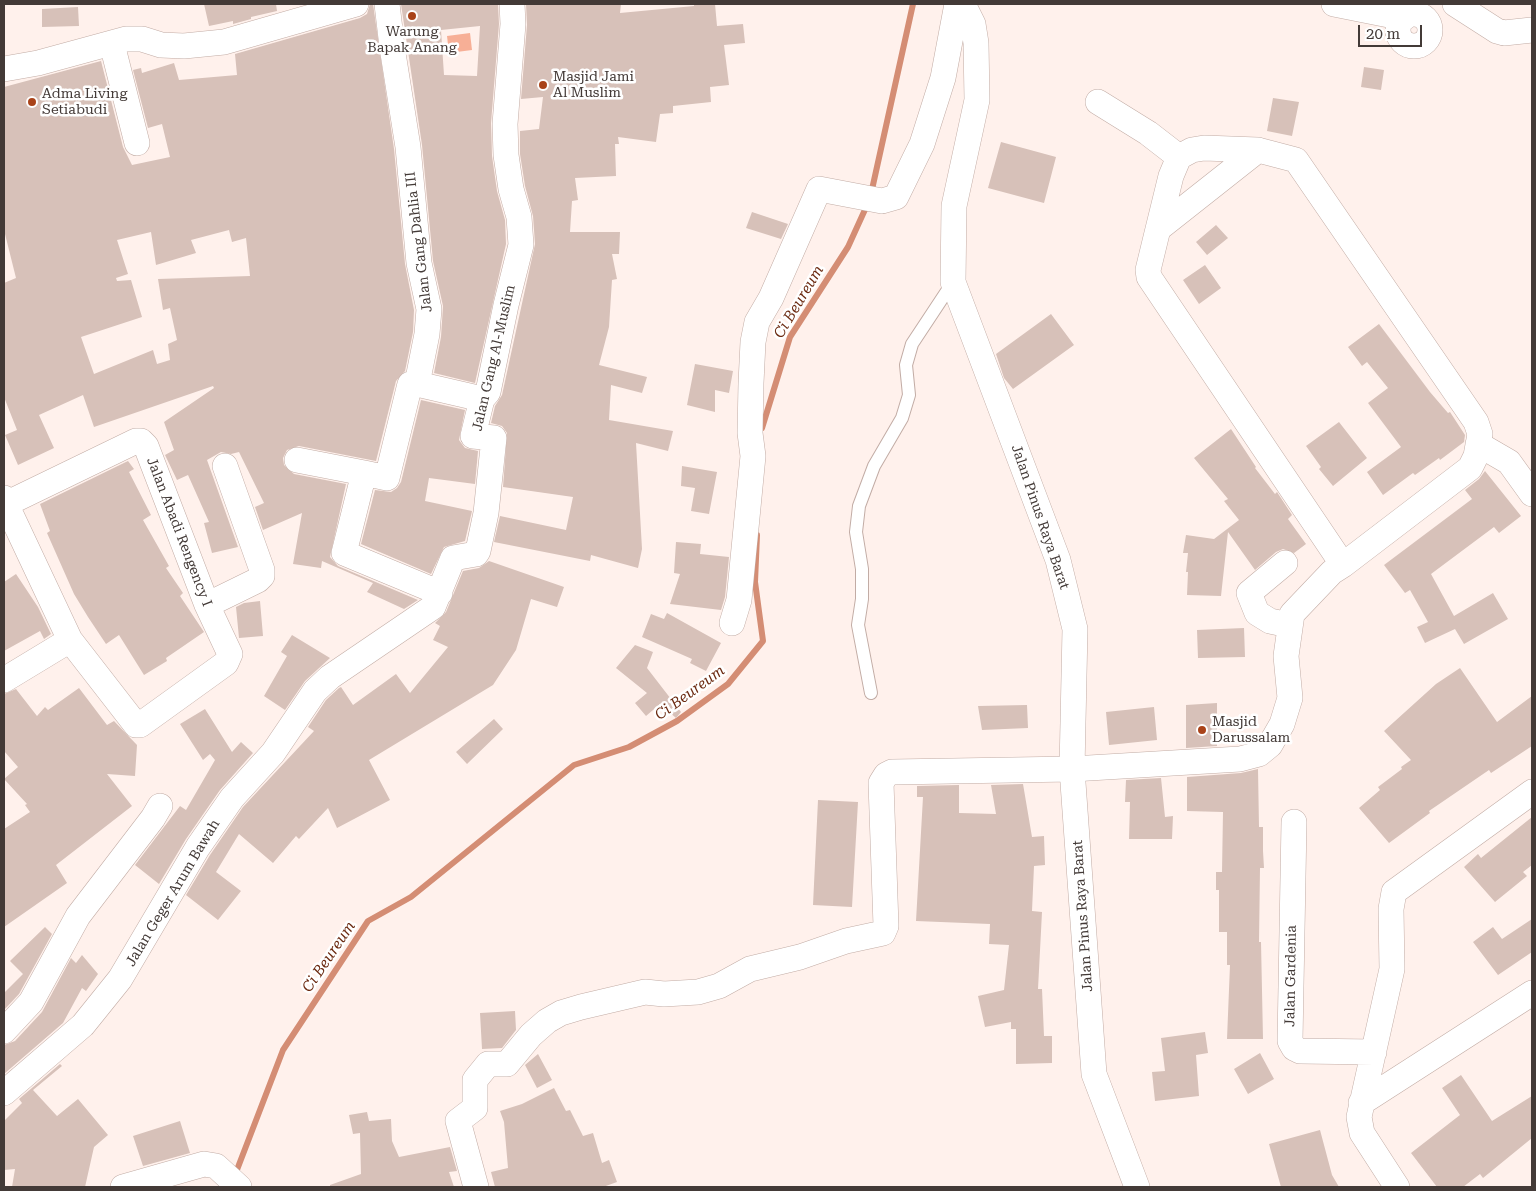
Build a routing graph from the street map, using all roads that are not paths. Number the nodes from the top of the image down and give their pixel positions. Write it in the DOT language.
graph roads {
  1 [pos="356,4"];
  2 [pos="387,4"];
  3 [pos="512,4"];
  4 [pos="1334,4"];
  5 [pos="1455,4"];
  6 [pos="964,5"];
  7 [pos="1416,12"];
  8 [pos="1532,30"];
  9 [pos="112,44"];
  10 [pos="4,69"];
  11 [pos="1098,102"];
  12 [pos="137,142"];
  13 [pos="1258,150"];
  14 [pos="1179,157"];
  15 [pos="1158,229"];
  16 [pos="953,282"];
  17 [pos="417,384"];
  18 [pos="482,399"];
  19 [pos="1478,444"];
  20 [pos="297,460"];
  21 [pos="226,466"];
  22 [pos="364,473"];
  23 [pos="1532,494"];
  24 [pos="4,502"];
  25 [pos="1285,563"];
  26 [pos="1343,565"];
  27 [pos="440,593"];
  28 [pos="207,605"];
  29 [pos="732,623"];
  30 [pos="1289,625"];
  31 [pos="402,629"];
  32 [pos="70,640"];
  33 [pos="4,680"];
  34 [pos="871,693"];
  35 [pos="1072,769"];
  36 [pos="1532,792"];
  37 [pos="160,806"];
  38 [pos="1294,822"];
  39 [pos="1532,993"];
  40 [pos="4,1031"];
  41 [pos="1374,1052"];
  42 [pos="4,1093"];
  43 [pos="1361,1103"];
  44 [pos="123,1187"];
  45 [pos="239,1187"];
  46 [pos="476,1187"];
  47 [pos="1137,1187"];
  48 [pos="1397,1187"];
  1 -- 9 [label="street"];
  2 -- 17 [label="street, Jalan Gang Dahlia III"];
  3 -- 18 [label="street, Jalan Gang Al-Muslim"];
  4 -- 7 [label="street"];
  5 -- 8 [label="street"];
  6 -- 16 [label="street, Jalan Pinus Raya Barat"];
  6 -- 29 [label="street"];
  9 -- 10 [label="street"];
  9 -- 12 [label="street"];
  11 -- 14 [label="street"];
  13 -- 14 [label="street"];
  13 -- 15 [label="street"];
  13 -- 19 [label="street"];
  14 -- 15 [label="street"];
  15 -- 26 [label="street"];
  16 -- 34 [label="lane"];
  16 -- 35 [label="street, Jalan Pinus Raya Barat"];
  17 -- 18 [label="street"];
  17 -- 22 [label="street, Jalan Gang Dahlia III"];
  18 -- 27 [label="street, Jalan Gang Al-Muslim"];
  19 -- 23 [label="street"];
  19 -- 26 [label="street"];
  20 -- 22 [label="street, Jalan Gang Dahlia III"];
  21 -- 28 [label="street"];
  22 -- 27 [label="street"];
  24 -- 28 [label="street, Jalan Abadi Rengency I"];
  24 -- 32 [label="street"];
  25 -- 30 [label="street"];
  26 -- 30 [label="street"];
  27 -- 31 [label="street, Jalan Gang Al-Muslim"];
  28 -- 32 [label="street, Jalan Abadi Rengency I"];
  30 -- 35 [label="street"];
  31 -- 42 [label="street, Jalan Geger Arum Bawah"];
  32 -- 33 [label="street"];
  35 -- 46 [label="street"];
  35 -- 47 [label="street, Jalan Pinus Raya Barat"];
  36 -- 41 [label="street"];
  37 -- 40 [label="street"];
  38 -- 41 [label="street, Jalan Gardenia"];
  39 -- 43 [label="street"];
  41 -- 43 [label="street"];
  43 -- 48 [label="street"];
  44 -- 45 [label="street"];
}
